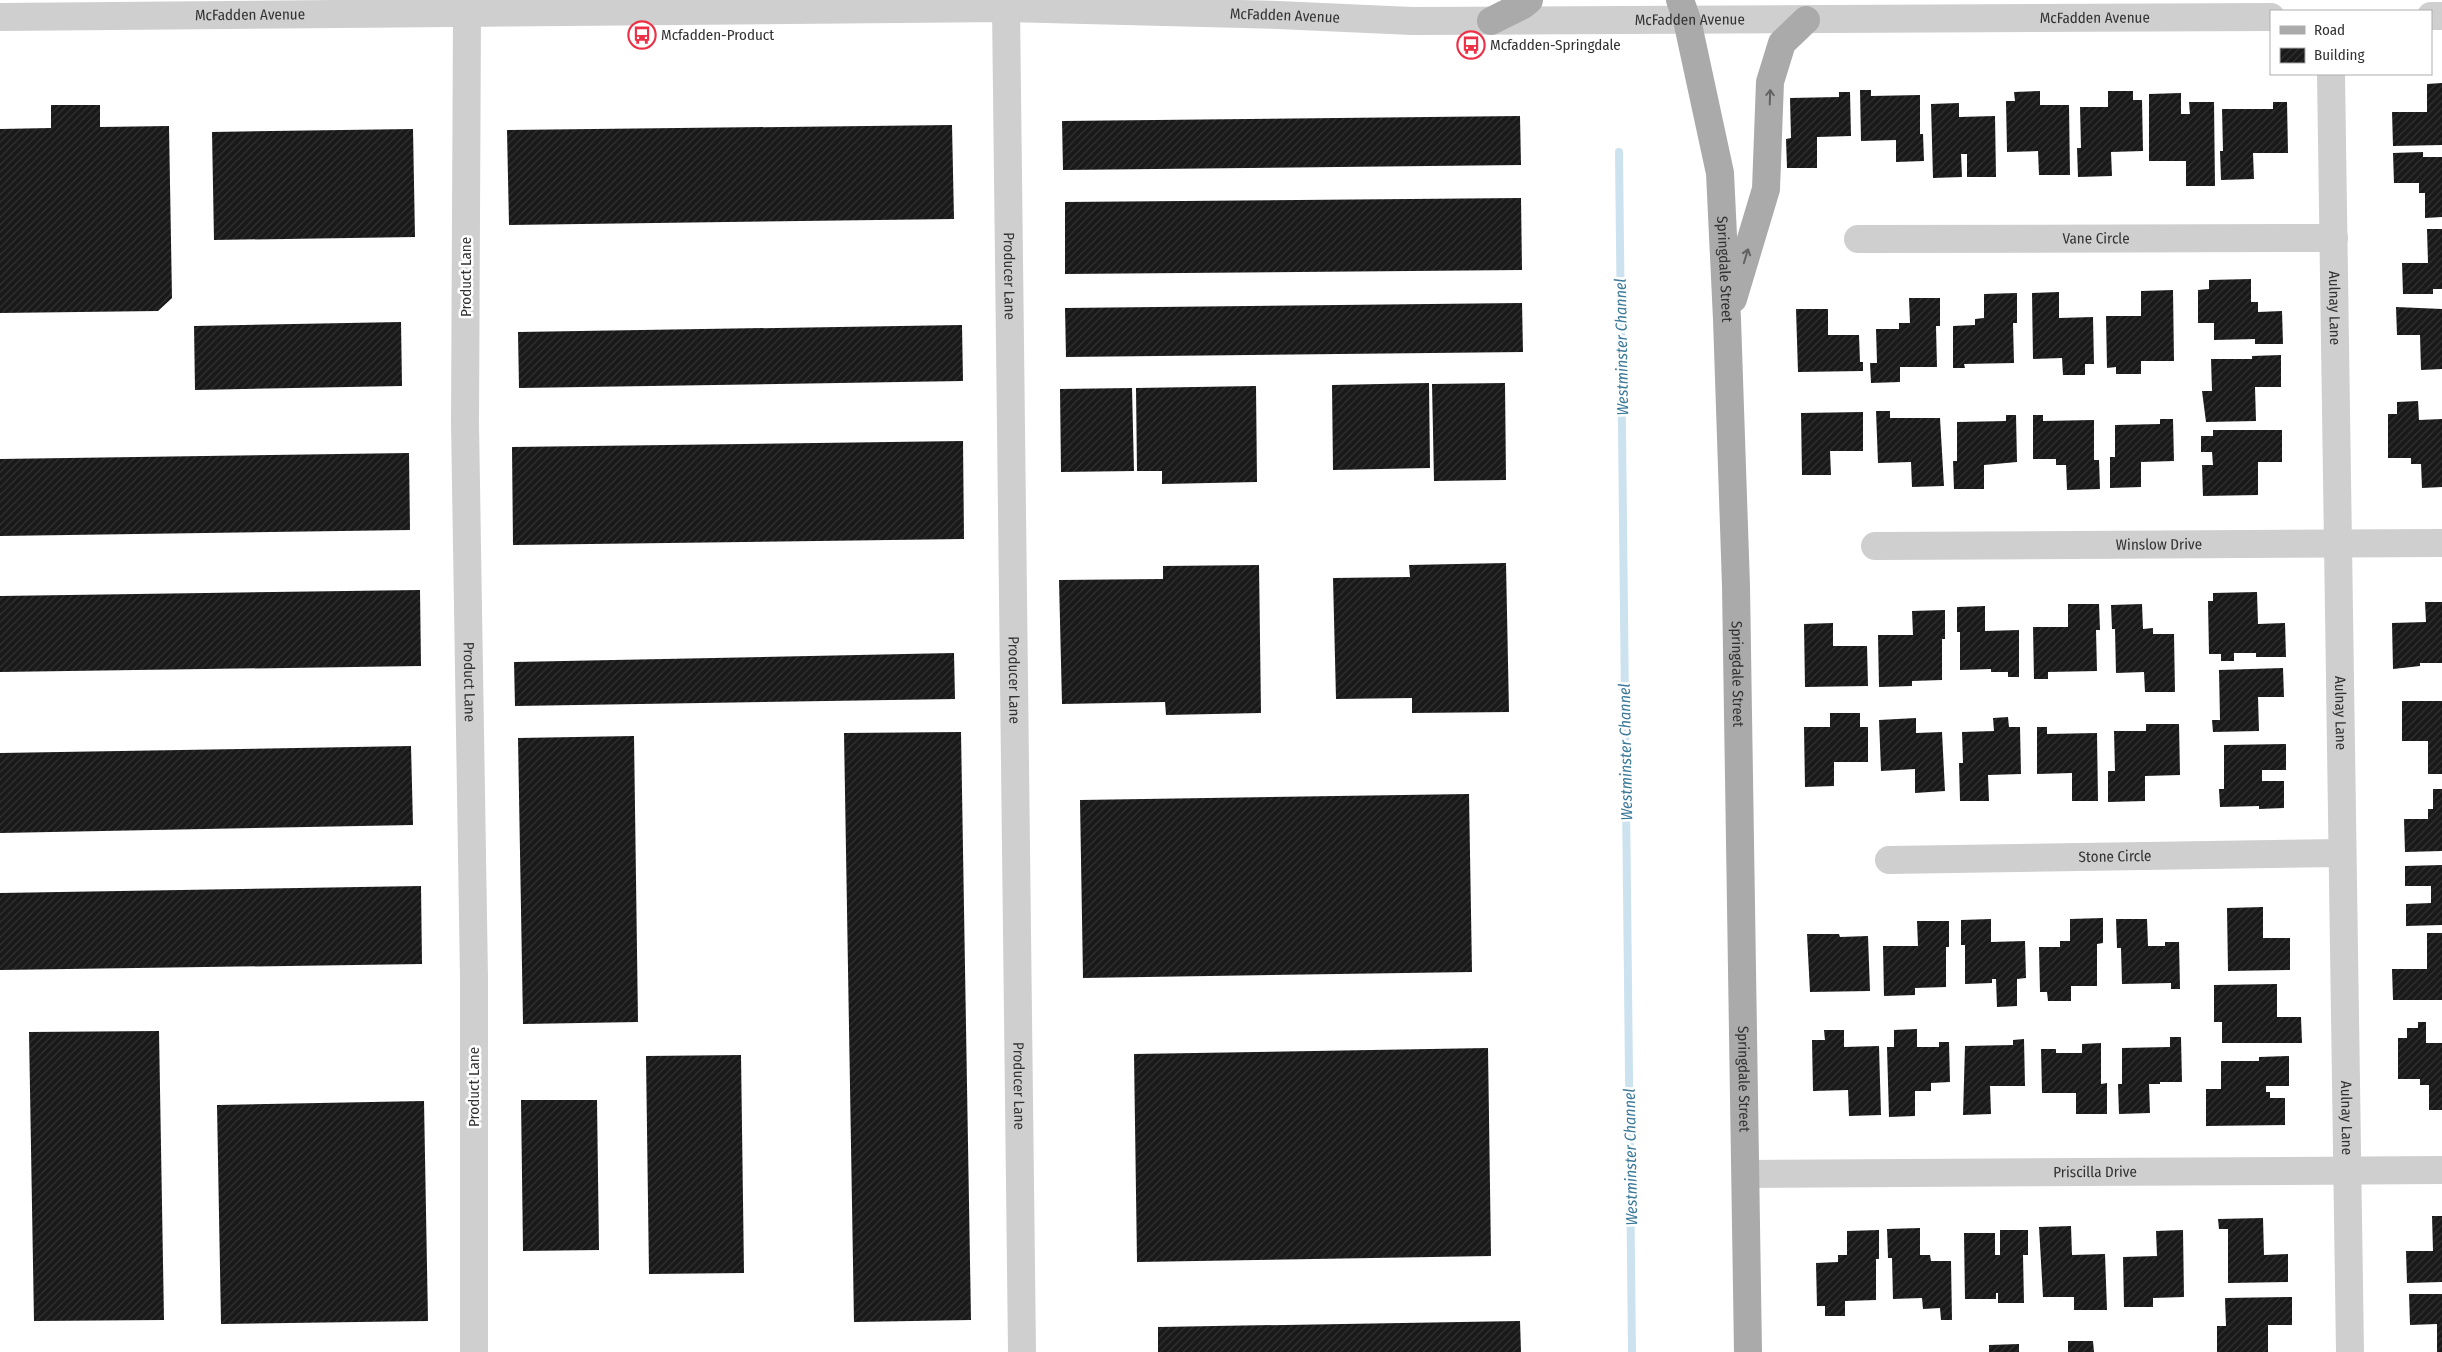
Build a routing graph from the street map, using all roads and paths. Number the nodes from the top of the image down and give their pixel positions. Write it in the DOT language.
graph roads {
  1 [pos="1529,0"];
  2 [pos="810,5"];
  3 [pos="317,7"];
  4 [pos="1006,8"];
  5 [pos="1683,10"];
  6 [pos="468,12"];
  7 [pos="2270,17"];
  8 [pos="0,18"];
  9 [pos="1806,20"];
  10 [pos="1491,21"];
  11 [pos="2331,75"];
  12 [pos="2334,238"];
  13 [pos="1858,239"];
  14 [pos="1726,320"];
  15 [pos="2442,543"];
  16 [pos="2338,544"];
  17 [pos="1875,546"];
  18 [pos="2342,853"];
  19 [pos="1889,860"];
  20 [pos="2347,1170"];
  21 [pos="2442,1170"];
  22 [pos="1747,1174"];
  23 [pos="474,1352"];
  24 [pos="1022,1352"];
  25 [pos="1748,1352"];
  26 [pos="2350,1352"];
  1 -- 10 [label="main road"];
  2 -- 4 [label="street, McFadden Avenue"];
  2 -- 6 [label="street, McFadden Avenue"];
  3 -- 6 [label="street, McFadden Avenue"];
  3 -- 8 [label="street, McFadden Avenue"];
  4 -- 10 [label="street, McFadden Avenue"];
  4 -- 24 [label="street, Producer Lane"];
  5 -- 9 [label="street, McFadden Avenue"];
  5 -- 10 [label="street, McFadden Avenue"];
  5 -- 14 [label="main road, Springdale Street"];
  6 -- 23 [label="street, Product Lane"];
  7 -- 9 [label="street, McFadden Avenue"];
  14 -- 9 [label="main road, one-way"];
  11 -- 12 [label="street, Aulnay Lane"];
  12 -- 13 [label="street, Vane Circle"];
  12 -- 16 [label="street, Aulnay Lane"];
  14 -- 22 [label="main road, Springdale Street"];
  15 -- 16 [label="street, Winslow Drive"];
  16 -- 17 [label="street, Winslow Drive"];
  16 -- 18 [label="street, Aulnay Lane"];
  18 -- 19 [label="street, Stone Circle"];
  18 -- 20 [label="street, Aulnay Lane"];
  20 -- 21 [label="street, Priscilla Drive"];
  20 -- 22 [label="street, Priscilla Drive"];
  20 -- 26 [label="street, Aulnay Lane"];
  22 -- 25 [label="main road, Springdale Street"];
}
